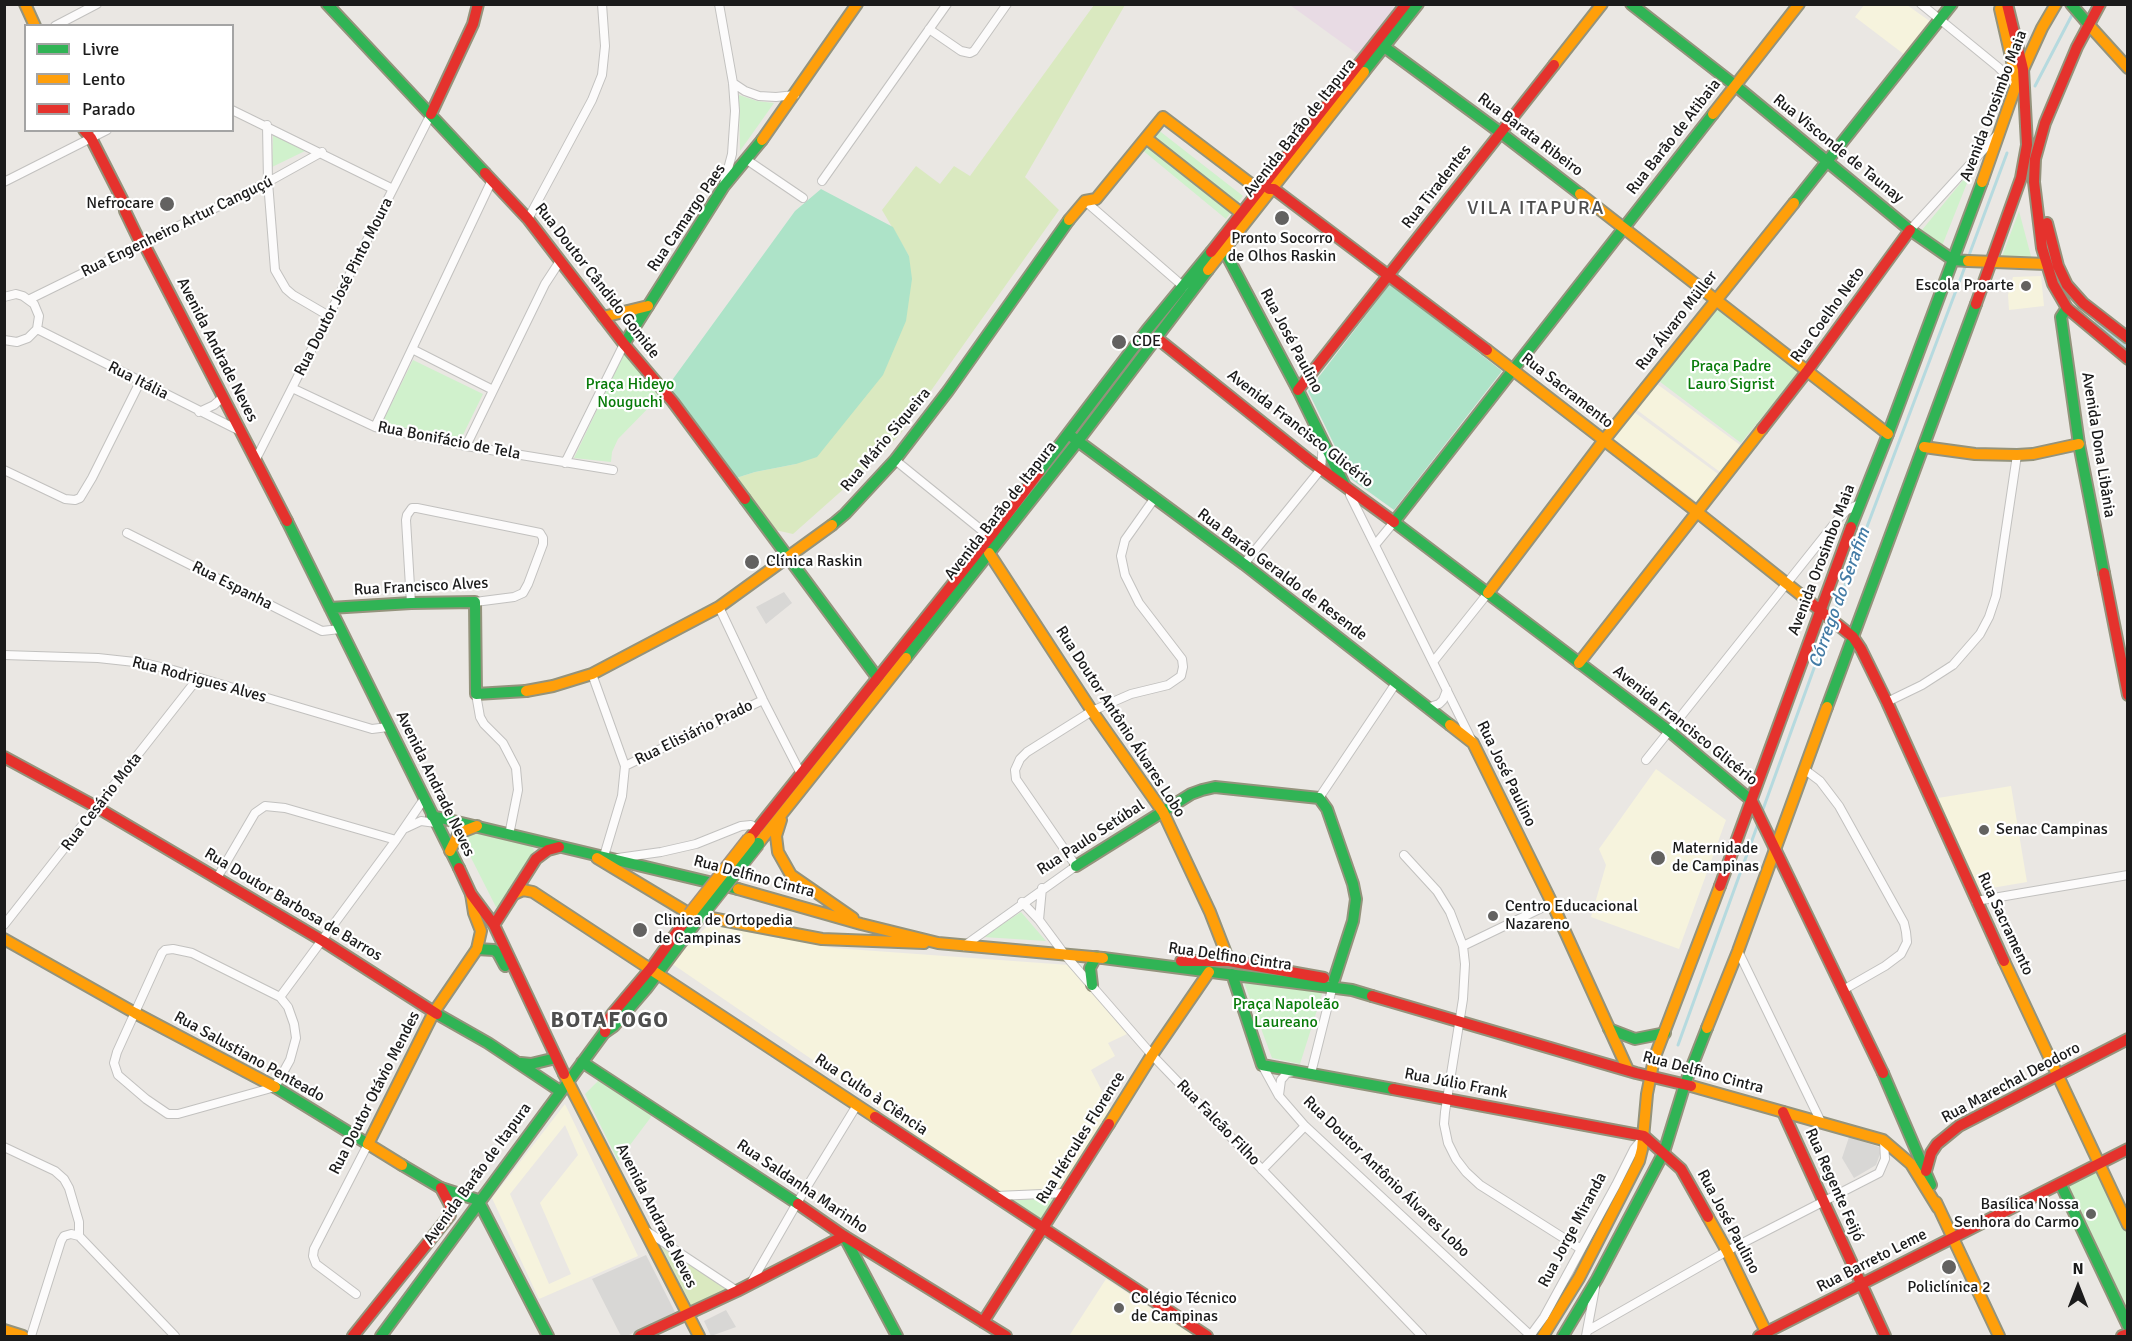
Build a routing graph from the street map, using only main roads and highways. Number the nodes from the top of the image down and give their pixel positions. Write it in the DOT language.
graph roads {
  1 [pos="25,4"];
  2 [pos="327,4"];
  3 [pos="478,4"];
  4 [pos="857,4"];
  5 [pos="1406,4"];
  6 [pos="1418,4"];
  7 [pos="1602,4"];
  8 [pos="1631,4"];
  9 [pos="1799,4"];
  10 [pos="1952,4"];
  11 [pos="1999,4"];
  12 [pos="2007,4"];
  13 [pos="2056,4"];
  14 [pos="2071,4"];
  15 [pos="2100,4"];
  16 [pos="2087,22"];
  17 [pos="34,24"];
  18 [pos="1381,44"];
  19 [pos="2127,68"];
  20 [pos="2023,69"];
  21 [pos="2017,84"];
  22 [pos="1736,86"];
  23 [pos="431,114"];
  24 [pos="2043,127"];
  25 [pos="89,133"];
  26 [pos="1501,133"];
  27 [pos="1146,138"];
  28 [pos="1826,160"];
  29 [pos="1274,189"];
  30 [pos="1259,190"];
  31 [pos="1241,213"];
  32 [pos="1624,228"];
  33 [pos="1910,230"];
  34 [pos="1221,247"];
  35 [pos="1958,260"];
  36 [pos="1986,262"];
  37 [pos="2046,264"];
  38 [pos="1389,275"];
  39 [pos="1716,299"];
  40 [pos="648,306"];
  41 [pos="2068,309"];
  42 [pos="603,317"];
  43 [pos="2127,338"];
  44 [pos="1158,339"];
  45 [pos="624,345"];
  46 [pos="2127,359"];
  47 [pos="1513,369"];
  48 [pos="1808,370"];
  49 [pos="1298,390"];
  50 [pos="1888,434"];
  51 [pos="1073,438"];
  52 [pos="1604,440"];
  53 [pos="2079,444"];
  54 [pos="1924,447"];
  55 [pos="1348,491"];
  56 [pos="1697,512"];
  57 [pos="1394,522"];
  58 [pos="990,553"];
  59 [pos="789,558"];
  60 [pos="1488,593"];
  61 [pos="330,608"];
  62 [pos="1822,612"];
  63 [pos="1850,635"];
  64 [pos="1579,663"];
  65 [pos="880,681"];
  66 [pos="476,694"];
  67 [pos="2127,695"];
  68 [pos="1473,743"];
  69 [pos="4,757"];
  70 [pos="1755,806"];
  71 [pos="785,811"];
  72 [pos="1163,812"];
  73 [pos="434,820"];
  74 [pos="478,826"];
  75 [pos="1773,840"];
  76 [pos="753,842"];
  77 [pos="560,846"];
  78 [pos="450,851"];
  79 [pos="588,852"];
  80 [pos="1076,866"];
  81 [pos="471,894"];
  82 [pos="514,894"];
  83 [pos="696,915"];
  84 [pos="861,924"];
  85 [pos="494,925"];
  86 [pos="876,927"];
  87 [pos="4,939"];
  88 [pos="874,943"];
  89 [pos="938,943"];
  90 [pos="477,949"];
  91 [pos="1095,957"];
  92 [pos="1229,961"];
  93 [pos="1144,962"];
  94 [pos="654,970"];
  95 [pos="1209,972"];
  96 [pos="1232,974"];
  97 [pos="1333,984"];
  98 [pos="1092,985"];
  99 [pos="524,993"];
  100 [pos="434,1012"];
  101 [pos="1609,1029"];
  102 [pos="1665,1033"];
  103 [pos="2127,1039"];
  104 [pos="556,1058"];
  105 [pos="582,1062"];
  106 [pos="519,1063"];
  107 [pos="1262,1065"];
  108 [pos="1628,1070"];
  109 [pos="1650,1076"];
  110 [pos="2057,1077"];
  111 [pos="1685,1084"];
  112 [pos="564,1086"];
  113 [pos="1783,1112"];
  114 [pos="1643,1137"];
  115 [pos="368,1144"];
  116 [pos="2127,1149"];
  117 [pos="1664,1152"];
  118 [pos="2099,1164"];
  119 [pos="1926,1171"];
  120 [pos="2061,1185"];
  121 [pos="441,1188"];
  122 [pos="478,1200"];
  123 [pos="1938,1208"];
  124 [pos="2127,1225"];
  125 [pos="1044,1227"];
  126 [pos="844,1236"];
  127 [pos="1952,1239"];
  128 [pos="1862,1285"];
  129 [pos="688,1313"];
  130 [pos="983,1322"];
  131 [pos="2127,1326"];
  132 [pos="4,1330"];
  133 [pos="2127,1334"];
  134 [pos="1764,1335"];
  135 [pos="23,1336"];
  136 [pos="353,1336"];
  137 [pos="381,1336"];
  138 [pos="548,1336"];
  139 [pos="640,1336"];
  140 [pos="699,1336"];
  141 [pos="897,1336"];
  142 [pos="1006,1336"];
  143 [pos="1207,1336"];
  144 [pos="1543,1336"];
  145 [pos="1563,1336"];
  146 [pos="1885,1336"];
  147 [pos="1999,1336"];
  148 [pos="2122,1336"];
  1 -- 17 [label="main road"];
  2 -- 23 [label="main road, Rua Doutor Cândido Gomide"];
  3 -- 23 [label="main road"];
  4 -- 40 [label="main road, Rua Camargo Paes"];
  5 -- 18 [label="main road, Avenida Barão de Itapura"];
  6 -- 18 [label="main road, Avenida Barão de Itapura"];
  7 -- 26 [label="main road, Rua Tiradentes"];
  8 -- 22 [label="main road, Rua Visconde de Taunay"];
  9 -- 22 [label="main road, Rua Barão de Atibaia"];
  10 -- 28 [label="main road, Rua Álvaro Müller"];
  11 -- 21 [label="main road"];
  12 -- 20 [label="main road"];
  13 -- 20 [label="main road, Avenida Orosimbo Maia"];
  14 -- 16 [label="main road"];
  15 -- 16 [label="main road"];
  16 -- 19 [label="main road"];
  16 -- 24 [label="main road"];
  18 -- 26 [label="main road, Rua Barata Ribeiro"];
  18 -- 29 [label="main road, Avenida Barão de Itapura"];
  18 -- 30 [label="main road, Avenida Barão de Itapura"];
  20 -- 21 [label="main road, Avenida Orosimbo Maia"];
  20 -- 36 [label="main road"];
  21 -- 35 [label="main road, Avenida Orosimbo Maia"];
  22 -- 28 [label="main road, Rua Visconde de Taunay"];
  22 -- 32 [label="main road, Rua Barão de Atibaia"];
  23 -- 42 [label="main road, Rua Doutor Cândido Gomide"];
  24 -- 37 [label="main road"];
  24 -- 43 [label="main road"];
  25 -- 61 [label="main road, Avenida Andrade Neves"];
  26 -- 32 [label="main road, Rua Barata Ribeiro"];
  26 -- 38 [label="main road, Rua Tiradentes"];
  27 -- 30 [label="main road, Rua Mário Siqueira"];
  27 -- 31 [label="main road"];
  27 -- 59 [label="main road, Rua Mário Siqueira"];
  28 -- 33 [label="main road, Rua Visconde de Taunay"];
  28 -- 39 [label="main road, Rua Álvaro Müller"];
  29 -- 30 [label="main road"];
  29 -- 34 [label="main road, Avenida Barão de Itapura"];
  29 -- 38 [label="main road, Rua Sacramento"];
  30 -- 31 [label="main road, Avenida Barão de Itapura"];
  31 -- 34 [label="main road, Avenida Barão de Itapura"];
  32 -- 39 [label="main road, Rua Barata Ribeiro"];
  32 -- 47 [label="main road, Rua Barão de Atibaia"];
  33 -- 35 [label="main road, Rua Visconde de Taunay"];
  33 -- 48 [label="main road, Rua Coelho Neto"];
  34 -- 44 [label="main road, Avenida Barão de Itapura"];
  34 -- 49 [label="main road, Rua José Paulino"];
  34 -- 51 [label="main road, Avenida Barão de Itapura"];
  35 -- 36 [label="main road"];
  35 -- 50 [label="main road, Avenida Orosimbo Maia"];
  36 -- 37 [label="main road"];
  36 -- 54 [label="main road"];
  37 -- 41 [label="main road"];
  38 -- 47 [label="main road, Rua Sacramento"];
  38 -- 49 [label="main road, Rua Tiradentes"];
  39 -- 48 [label="main road, Rua Barata Ribeiro"];
  39 -- 52 [label="main road, Rua Álvaro Müller"];
  40 -- 42 [label="main road"];
  40 -- 45 [label="main road, Rua Camargo Paes"];
  41 -- 46 [label="main road"];
  41 -- 53 [label="main road, Avenida Dona Libânia"];
  42 -- 45 [label="main road, Rua Doutor Cândido Gomide"];
  44 -- 51 [label="main road, Avenida Barão de Itapura"];
  44 -- 55 [label="main road, Avenida Francisco Glicério"];
  45 -- 59 [label="main road, Rua Doutor Cândido Gomide"];
  47 -- 52 [label="main road, Rua Sacramento"];
  47 -- 57 [label="main road, Rua Barão de Atibaia"];
  48 -- 50 [label="main road, Rua Barata Ribeiro"];
  48 -- 56 [label="main road, Rua Coelho Neto"];
  49 -- 55 [label="main road, Rua José Paulino"];
  50 -- 62 [label="main road, Avenida Orosimbo Maia"];
  51 -- 58 [label="main road, Avenida Barão de Itapura"];
  51 -- 65 [label="main road, Avenida Barão de Itapura"];
  51 -- 68 [label="main road, Rua Barão Geraldo de Resende"];
  52 -- 56 [label="main road, Rua Sacramento"];
  52 -- 60 [label="main road, Rua Álvaro Müller"];
  53 -- 54 [label="main road"];
  53 -- 67 [label="main road, Avenida Dona Libânia"];
  54 -- 63 [label="main road"];
  55 -- 57 [label="main road, Avenida Francisco Glicério"];
  56 -- 62 [label="main road, Rua Sacramento"];
  56 -- 64 [label="main road, Rua Coelho Neto"];
  57 -- 60 [label="main road, Avenida Francisco Glicério"];
  58 -- 65 [label="main road, Avenida Barão de Itapura"];
  58 -- 72 [label="main road, Rua Doutor Antônio Álvares Lobo"];
  59 -- 65 [label="main road, Rua Doutor Cândido Gomide"];
  59 -- 66 [label="main road, Rua Mário Siqueira"];
  60 -- 64 [label="main road, Avenida Francisco Glicério"];
  61 -- 66 [label="main road, Rua Francisco Alves"];
  61 -- 73 [label="main road, Avenida Andrade Neves"];
  62 -- 63 [label="main road, Rua Sacramento"];
  62 -- 70 [label="main road, Avenida Orosimbo Maia"];
  63 -- 75 [label="main road"];
  63 -- 110 [label="main road, Rua Sacramento"];
  64 -- 70 [label="main road, Avenida Francisco Glicério"];
  65 -- 71 [label="main road, Avenida Barão de Itapura"];
  65 -- 76 [label="main road, Avenida Barão de Itapura"];
  68 -- 101 [label="main road, Rua José Paulino"];
  69 -- 100 [label="main road, Rua Doutor Barbosa de Barros"];
  70 -- 75 [label="main road, Avenida Francisco Glicério"];
  70 -- 102 [label="main road, Avenida Orosimbo Maia"];
  71 -- 76 [label="main road, Avenida Barão de Itapura"];
  71 -- 84 [label="main road"];
  72 -- 80 [label="main road, Rua Paulo Setúbal"];
  72 -- 92 [label="main road, Rua Doutor Antônio Álvares Lobo"];
  72 -- 97 [label="main road, Rua Paulo Setúbal"];
  73 -- 74 [label="main road, Rua Delfino Cintra"];
  73 -- 78 [label="main road, Avenida Andrade Neves"];
  74 -- 77 [label="main road, Rua Delfino Cintra"];
  74 -- 78 [label="main road"];
  75 -- 111 [label="main road"];
  75 -- 119 [label="main road, Avenida Francisco Glicério"];
  76 -- 83 [label="main road, Avenida Barão de Itapura, bridge"];
  77 -- 79 [label="main road, Rua Delfino Cintra"];
  77 -- 82 [label="main road"];
  78 -- 81 [label="main road, Avenida Andrade Neves"];
  79 -- 83 [label="main road"];
  79 -- 84 [label="main road, Rua Delfino Cintra"];
  81 -- 85 [label="main road, Avenida Andrade Neves"];
  81 -- 90 [label="main road"];
  82 -- 85 [label="main road"];
  82 -- 94 [label="main road, Rua Culto à Ciência"];
  83 -- 88 [label="main road"];
  83 -- 94 [label="main road, Avenida Barão de Itapura"];
  84 -- 86 [label="main road, Rua Delfino Cintra"];
  85 -- 99 [label="main road, Avenida Andrade Neves"];
  86 -- 88 [label="main road"];
  86 -- 89 [label="main road, Rua Delfino Cintra"];
  87 -- 115 [label="main road, Rua Salustiano Penteado"];
  88 -- 89 [label="main road"];
  89 -- 91 [label="main road, Rua Delfino Cintra"];
  90 -- 99 [label="main road"];
  90 -- 100 [label="main road, Rua Doutor Otávio Mendes"];
  91 -- 93 [label="main road, Rua Delfino Cintra"];
  91 -- 98 [label="main road"];
  92 -- 93 [label="main road"];
  92 -- 97 [label="main road"];
  93 -- 95 [label="main road, Rua Delfino Cintra"];
  94 -- 105 [label="main road, Avenida Barão de Itapura"];
  94 -- 125 [label="main road, Rua Culto à Ciência"];
  95 -- 96 [label="main road, Rua Delfino Cintra"];
  95 -- 125 [label="main road, Rua Hércules Florence"];
  96 -- 97 [label="main road, Rua Delfino Cintra"];
  96 -- 107 [label="main road, Rua Doutor Antônio Álvares Lobo"];
  97 -- 108 [label="main road, Rua Delfino Cintra"];
  99 -- 104 [label="main road, Avenida Andrade Neves"];
  100 -- 106 [label="main road, Rua Doutor Barbosa de Barros"];
  100 -- 115 [label="main road, Rua Doutor Otávio Mendes"];
  101 -- 102 [label="main road"];
  101 -- 108 [label="main road, Rua José Paulino"];
  102 -- 109 [label="main road, Avenida Orosimbo Maia"];
  103 -- 110 [label="main road, Rua Marechal Deodoro"];
  104 -- 106 [label="main road"];
  104 -- 112 [label="main road, Avenida Andrade Neves"];
  105 -- 112 [label="main road, Avenida Barão de Itapura"];
  105 -- 126 [label="main road, Rua Saldanha Marinho"];
  106 -- 112 [label="main road, Rua Doutor Barbosa de Barros"];
  107 -- 114 [label="main road, Rua Júlio Frank"];
  108 -- 109 [label="main road, Rua Delfino Cintra"];
  109 -- 111 [label="main road, Rua Delfino Cintra"];
  109 -- 114 [label="main road, Avenida Orosimbo Maia"];
  110 -- 118 [label="main road, Rua Sacramento"];
  110 -- 119 [label="main road, Rua Marechal Deodoro"];
  111 -- 113 [label="main road, Rua Delfino Cintra"];
  111 -- 117 [label="main road"];
  112 -- 122 [label="main road, Avenida Barão de Itapura"];
  112 -- 129 [label="main road, Avenida Andrade Neves"];
  113 -- 123 [label="main road, Rua Delfino Cintra"];
  113 -- 128 [label="main road, Rua Regente Feijó"];
  114 -- 117 [label="main road, Rua José Paulino"];
  114 -- 144 [label="main road, Rua Jorge Miranda"];
  115 -- 121 [label="main road, Rua Salustiano Penteado"];
  116 -- 118 [label="main road, Rua Barreto Leme"];
  117 -- 134 [label="main road, Rua José Paulino"];
  117 -- 145 [label="main road"];
  118 -- 120 [label="main road, Rua Barreto Leme"];
  118 -- 124 [label="main road, Rua Sacramento"];
  119 -- 123 [label="main road, Avenida Francisco Glicério"];
  120 -- 127 [label="main road, Rua Barreto Leme"];
  120 -- 131 [label="main road"];
  121 -- 122 [label="main road, Rua Salustiano Penteado"];
  121 -- 136 [label="main road, Avenida Barão de Itapura"];
  122 -- 137 [label="main road, Avenida Barão de Itapura"];
  122 -- 138 [label="main road"];
  123 -- 127 [label="main road, Avenida Francisco Glicério"];
  125 -- 130 [label="main road, Rua Hércules Florence"];
  125 -- 143 [label="main road, Rua Culto à Ciência"];
  126 -- 129 [label="main road"];
  126 -- 130 [label="main road, Rua Saldanha Marinho"];
  126 -- 141 [label="main road"];
  127 -- 128 [label="main road, Rua Barreto Leme"];
  127 -- 147 [label="main road, Avenida Francisco Glicério"];
  128 -- 134 [label="main road, Rua Barreto Leme"];
  128 -- 146 [label="main road, Rua Regente Feijó"];
  129 -- 139 [label="main road"];
  129 -- 140 [label="main road, Avenida Andrade Neves"];
  130 -- 142 [label="main road, Rua Saldanha Marinho"];
  132 -- 135 [label="main road"];
  133 -- 148 [label="main road"];
}
